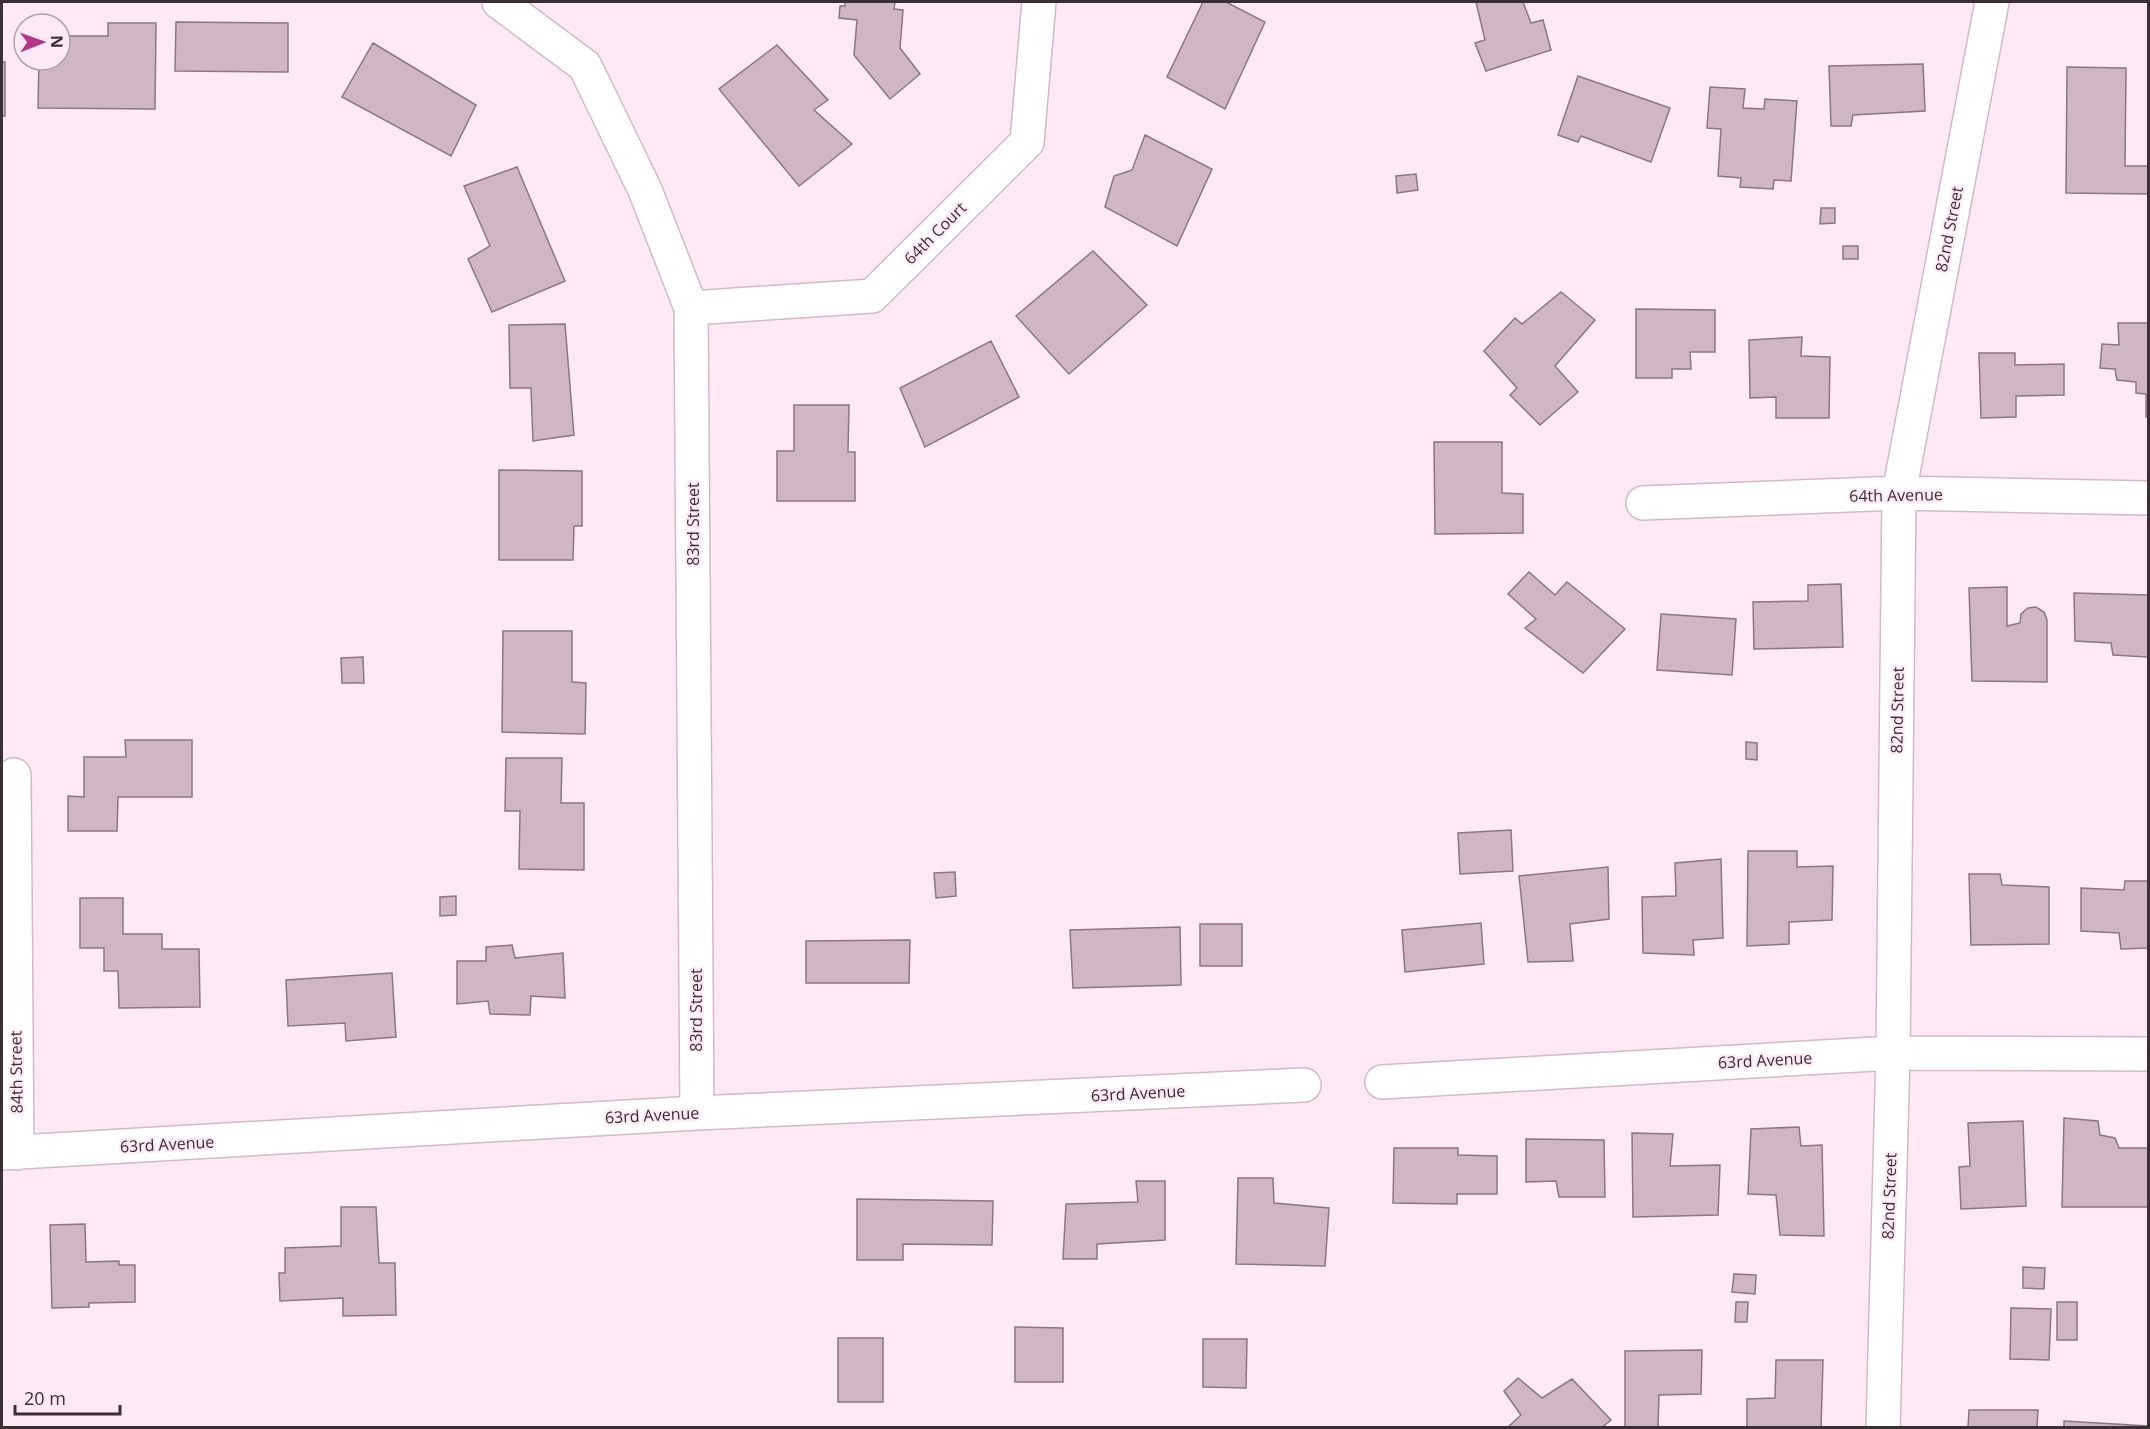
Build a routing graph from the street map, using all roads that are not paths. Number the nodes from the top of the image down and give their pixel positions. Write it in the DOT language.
graph roads {
  1 [pos="499,2"];
  2 [pos="1039,2"];
  3 [pos="1992,2"];
  4 [pos="692,308"];
  5 [pos="1899,494"];
  6 [pos="2148,498"];
  7 [pos="1643,503"];
  8 [pos="14,775"];
  9 [pos="1893,1053"];
  10 [pos="2148,1054"];
  11 [pos="1382,1082"];
  12 [pos="1304,1086"];
  13 [pos="697,1113"];
  14 [pos="9,1153"];
  15 [pos="1883,1428"];
  1 -- 4 [label="street, 83rd Street"];
  2 -- 4 [label="street, 64th Court"];
  3 -- 5 [label="street, 82nd Street"];
  4 -- 13 [label="street, 83rd Street"];
  5 -- 6 [label="street, 64th Avenue"];
  5 -- 7 [label="street, 64th Avenue"];
  5 -- 9 [label="street, 82nd Street"];
  8 -- 14 [label="street, 84th Street"];
  9 -- 10 [label="street, 63rd Avenue"];
  9 -- 11 [label="street, 63rd Avenue"];
  9 -- 15 [label="street, 82nd Street"];
  12 -- 13 [label="street, 63rd Avenue"];
  13 -- 14 [label="street, 63rd Avenue"];
}
